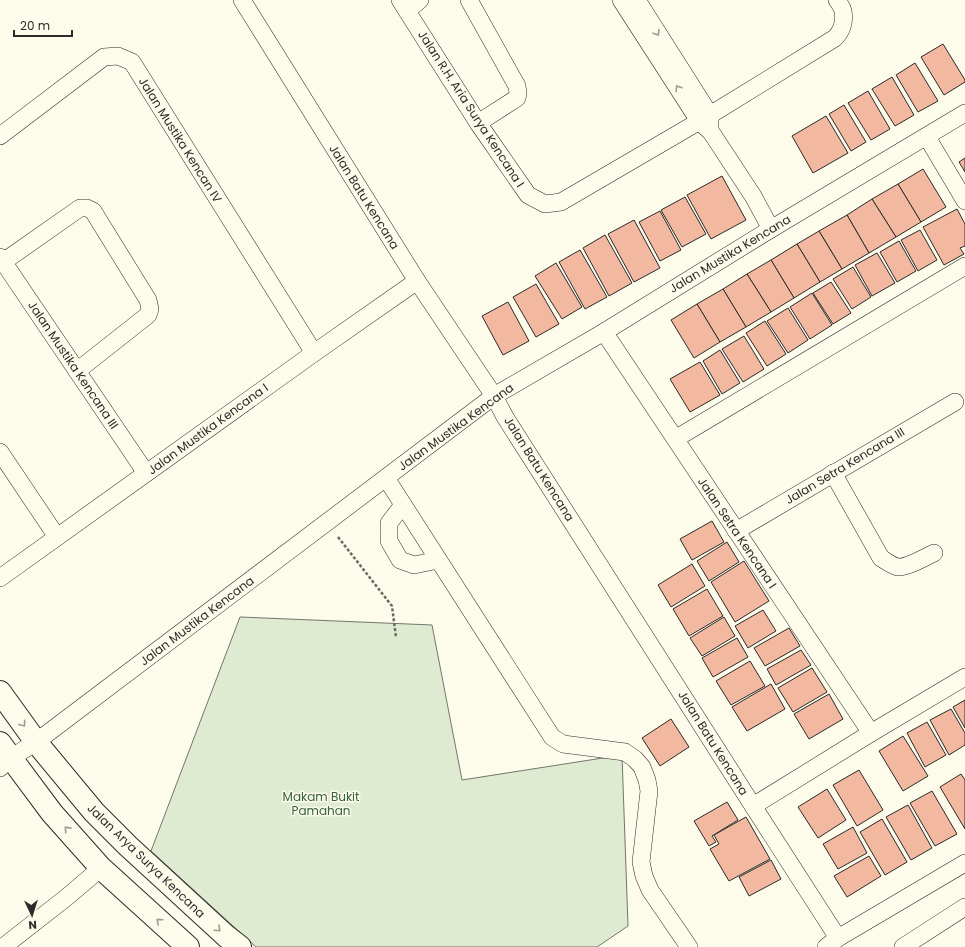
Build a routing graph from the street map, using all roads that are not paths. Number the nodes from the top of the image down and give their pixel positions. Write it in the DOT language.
graph roads {
  1 [pos="242,0"];
  2 [pos="420,0"];
  3 [pos="469,0"];
  4 [pos="622,0"];
  5 [pos="636,0"];
  6 [pos="837,0"];
  7 [pos="403,6"];
  8 [pos="965,114"];
  9 [pos="478,123"];
  10 [pos="706,123"];
  11 [pos="0,136"];
  12 [pos="926,136"];
  13 [pos="965,201"];
  14 [pos="772,229"];
  15 [pos="1,259"];
  16 [pos="965,266"];
  17 [pos="417,281"];
  18 [pos="604,332"];
  19 [pos="314,353"];
  20 [pos="77,371"];
  21 [pos="494,396"];
  22 [pos="955,402"];
  23 [pos="675,439"];
  24 [pos="0,452"];
  25 [pos="146,473"];
  26 [pos="833,473"];
  27 [pos="386,478"];
  28 [pos="403,505"];
  29 [pos="736,531"];
  30 [pos="57,537"];
  31 [pos="934,553"];
  32 [pos="438,560"];
  33 [pos="0,578"];
  34 [pos="965,677"];
  35 [pos="0,692"];
  36 [pos="871,733"];
  37 [pos="36,742"];
  38 [pos="4,756"];
  39 [pos="753,806"];
  40 [pos="965,863"];
  41 [pos="101,868"];
  42 [pos="965,907"];
  43 [pos="832,942"];
  44 [pos="3,947"];
  45 [pos="188,947"];
  46 [pos="240,947"];
  47 [pos="689,947"];
  48 [pos="903,947"];
  1 -- 17 [label="street, Jalan Batu Kencana"];
  2 -- 7 [label="street"];
  3 -- 9 [label="street"];
  10 -- 4 [label="street, one-way"];
  5 -- 10 [label="street, one-way"];
  6 -- 10 [label="street, Jalan R.H. Aria Surya Kencana I"];
  7 -- 9 [label="street, Jalan R.H. Aria Surya Kencana I"];
  8 -- 12 [label="street, Jalan Mustika Kencana"];
  9 -- 10 [label="street, Jalan R.H. Aria Surya Kencana I"];
  10 -- 14 [label="street"];
  11 -- 19 [label="street, Jalan Mustika Kencan IV"];
  12 -- 13 [label="street"];
  12 -- 14 [label="street, Jalan Mustika Kencana"];
  14 -- 18 [label="street, Jalan Mustika Kencana"];
  15 -- 20 [label="street, Jalan Mustika Kencana III"];
  15 -- 20 [label="street"];
  16 -- 23 [label="street"];
  17 -- 19 [label="street, Jalan Mustika Kencana I"];
  17 -- 21 [label="street, Jalan Batu Kencana"];
  18 -- 21 [label="street, Jalan Mustika Kencana"];
  18 -- 23 [label="street, Jalan Setra Kencana I"];
  19 -- 25 [label="street, Jalan Mustika Kencana I"];
  20 -- 25 [label="street, Jalan Mustika Kencana III"];
  21 -- 27 [label="street, Jalan Mustika Kencana"];
  21 -- 39 [label="street, Jalan Batu Kencana"];
  22 -- 26 [label="street, Jalan Setra Kencana III"];
  23 -- 29 [label="street, Jalan Setra Kencana I"];
  24 -- 30 [label="street"];
  25 -- 30 [label="street, Jalan Mustika Kencana I"];
  26 -- 29 [label="street, Jalan Setra Kencana III"];
  26 -- 31 [label="street"];
  27 -- 28 [label="street"];
  27 -- 37 [label="street, Jalan Mustika Kencana"];
  28 -- 32 [label="street"];
  28 -- 32 [label="street"];
  29 -- 36 [label="street, Jalan Setra Kencana I"];
  30 -- 33 [label="street, Jalan Mustika Kencana I"];
  32 -- 47 [label="street"];
  34 -- 36 [label="street"];
  35 -- 37 [label="street, Jalan Arya Surya Kencana, one-way"];
  36 -- 39 [label="street"];
  37 -- 38 [label="street, Jalan Mustika Kencana"];
  37 -- 46 [label="street, Jalan Arya Surya Kencana, one-way"];
  41 -- 38 [label="street, one-way"];
  39 -- 43 [label="street, Jalan Batu Kencana"];
  40 -- 43 [label="street"];
  41 -- 44 [label="street"];
  45 -- 41 [label="street, one-way"];
  42 -- 48 [label="street"];
}
